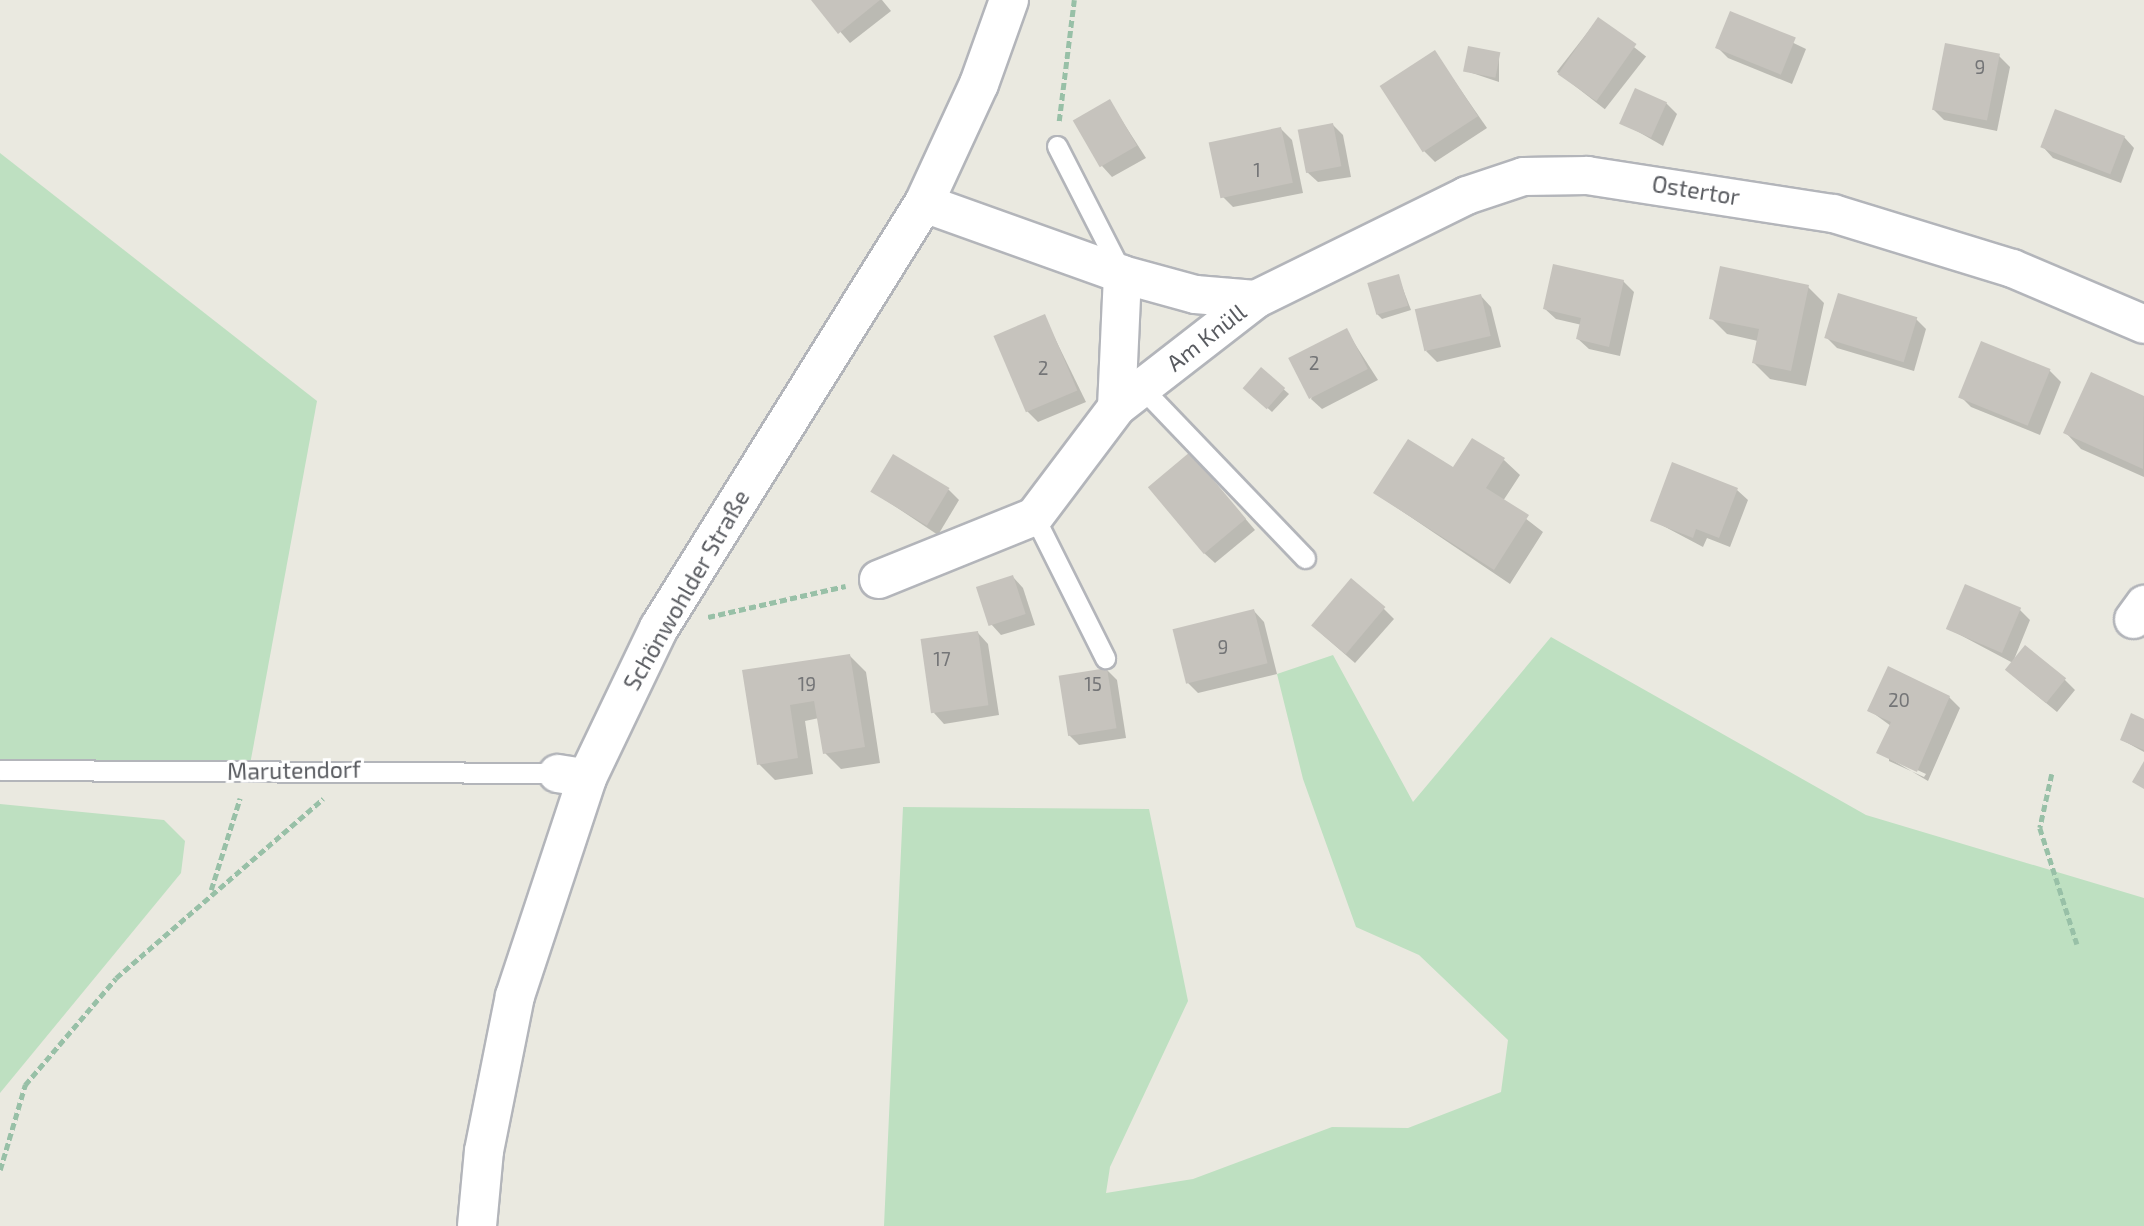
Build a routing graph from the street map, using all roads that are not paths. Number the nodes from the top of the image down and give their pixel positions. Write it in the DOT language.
graph roads {
  1 [pos="1009,0"];
  2 [pos="1057,146"];
  3 [pos="923,203"];
  4 [pos="1122,274"];
  5 [pos="1255,299"];
  6 [pos="2144,324"];
  7 [pos="1129,397"];
  8 [pos="1034,516"];
  9 [pos="1305,558"];
  10 [pos="878,579"];
  11 [pos="1105,658"];
  12 [pos="0,770"];
  13 [pos="572,776"];
  14 [pos="477,1226"];
  1 -- 3 [label="street, Schönwohlder Straße"];
  2 -- 4 [label="lane"];
  3 -- 4 [label="street, Am Knüll"];
  3 -- 13 [label="street, Schönwohlder Straße"];
  4 -- 5 [label="street, Am Knüll"];
  4 -- 7 [label="street"];
  5 -- 6 [label="street, Ostertor"];
  5 -- 7 [label="street, Am Knüll"];
  7 -- 8 [label="street, Am Knüll"];
  7 -- 9 [label="lane"];
  8 -- 10 [label="street"];
  8 -- 11 [label="lane"];
  12 -- 13 [label="lane, Marutendorf"];
  13 -- 14 [label="street, Schönwohlder Straße"];
}
